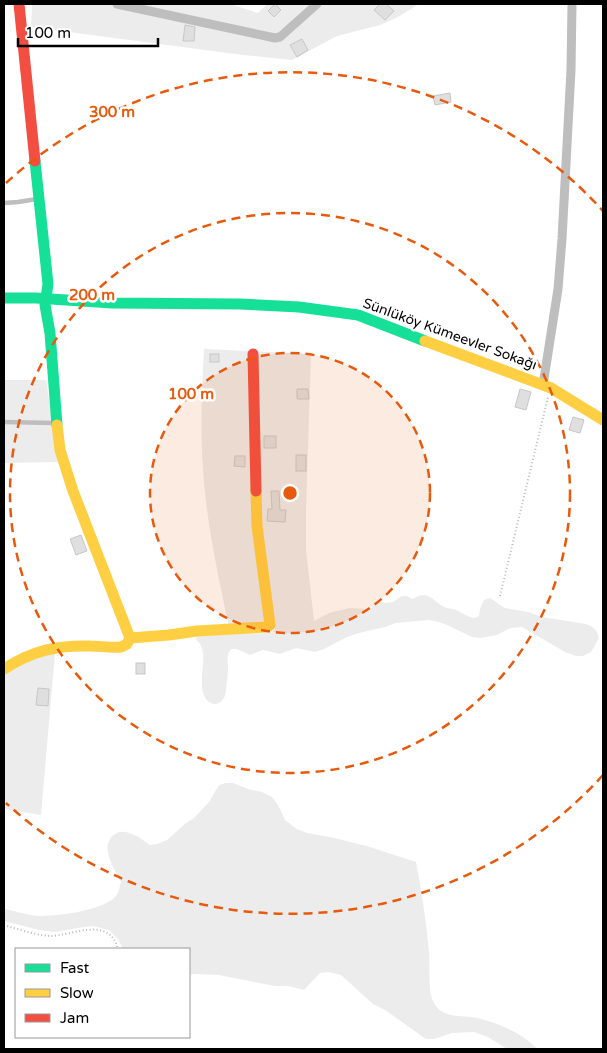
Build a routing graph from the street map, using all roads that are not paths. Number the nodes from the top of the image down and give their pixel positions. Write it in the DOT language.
graph roads {
  1 [pos="19,4"];
  2 [pos="117,4"];
  3 [pos="317,4"];
  4 [pos="572,4"];
  5 [pos="38,199"];
  6 [pos="4,203"];
  7 [pos="4,298"];
  8 [pos="46,299"];
  9 [pos="253,354"];
  10 [pos="547,386"];
  11 [pos="603,420"];
  12 [pos="4,422"];
  13 [pos="57,423"];
  14 [pos="130,638"];
  15 [pos="4,669"];
  1 -- 5 [label="street"];
  2 -- 3 [label="street"];
  4 -- 10 [label="street, Sünlüköy Kümeevler Sokağı"];
  5 -- 6 [label="lane"];
  5 -- 8 [label="street"];
  7 -- 8 [label="street, Sünlüköy Kümeevler Sokağı"];
  8 -- 10 [label="street, Sünlüköy Kümeevler Sokağı"];
  8 -- 13 [label="street"];
  9 -- 14 [label="street"];
  10 -- 11 [label="street, Sünlüköy Kümeevler Sokağı"];
  12 -- 13 [label="lane"];
  13 -- 14 [label="street"];
  14 -- 15 [label="street"];
}
